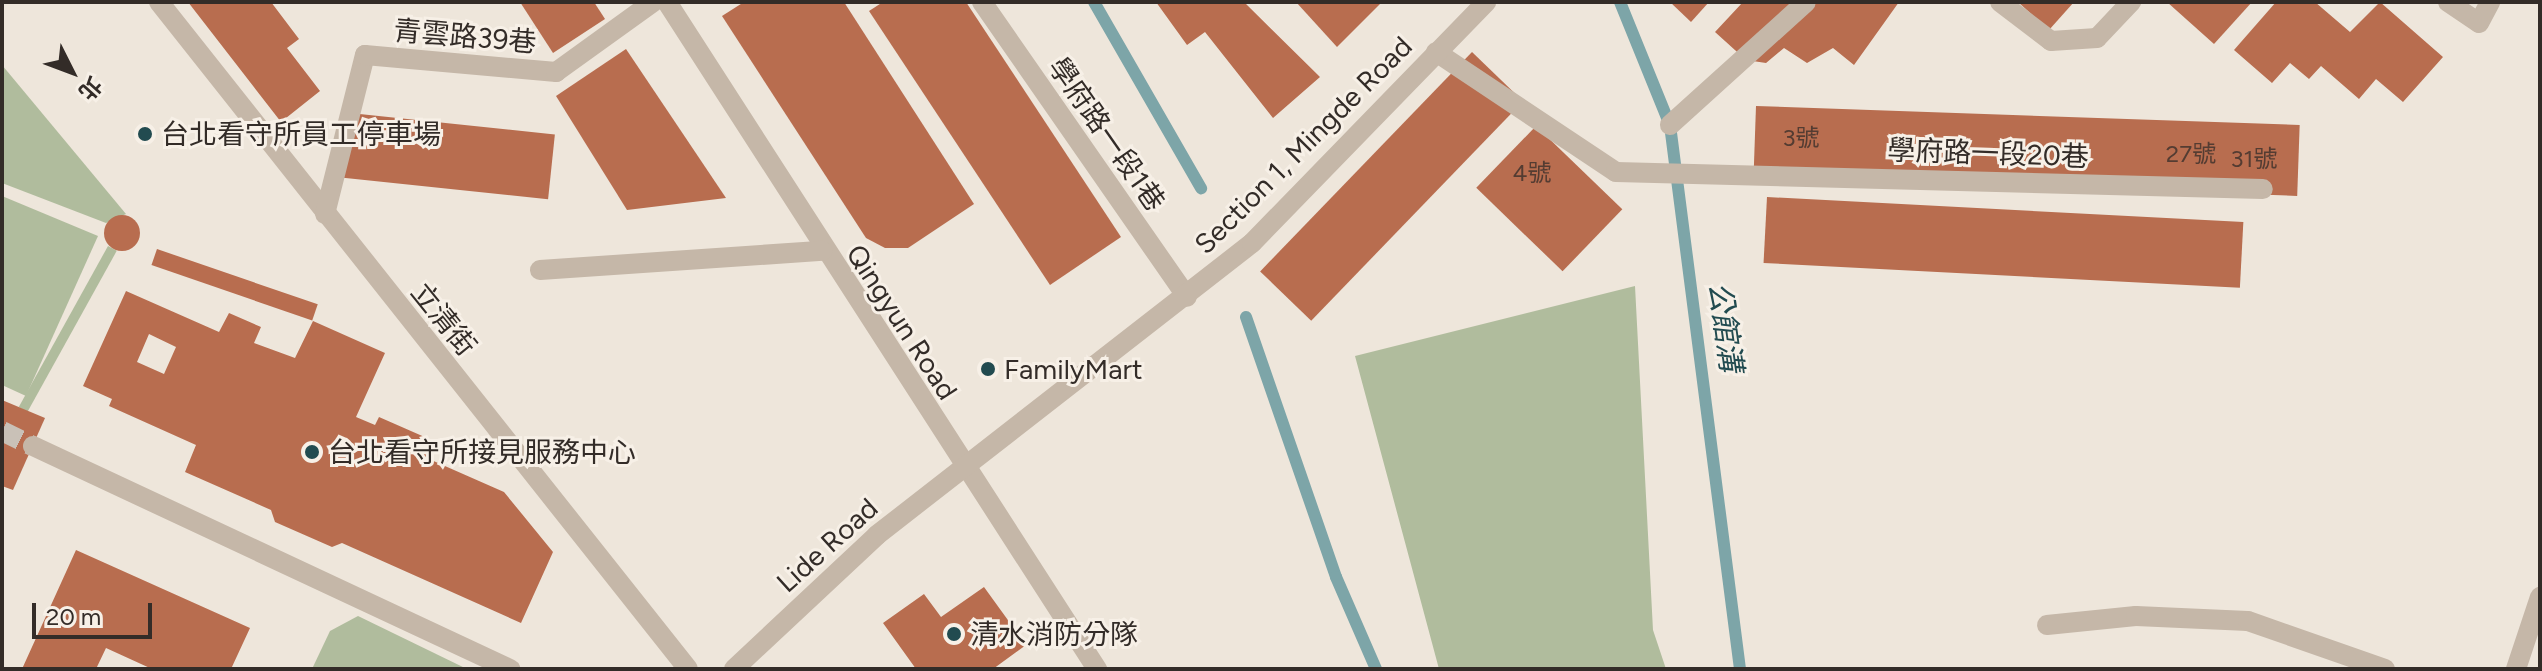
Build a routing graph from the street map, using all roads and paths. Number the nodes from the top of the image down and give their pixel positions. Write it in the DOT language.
graph roads {
  1 [pos="159,2"];
  2 [pos="653,2"];
  3 [pos="667,2"];
  4 [pos="982,2"];
  5 [pos="1486,2"];
  6 [pos="1806,2"];
  7 [pos="2000,2"];
  8 [pos="2131,2"];
  9 [pos="2448,2"];
  10 [pos="2490,2"];
  11 [pos="1436,52"];
  12 [pos="1670,125"];
  13 [pos="2263,189"];
  14 [pos="325,214"];
  15 [pos="822,251"];
  16 [pos="540,270"];
  17 [pos="1187,297"];
  18 [pos="33,446"];
  19 [pos="962,466"];
  20 [pos="2540,597"];
  21 [pos="2047,625"];
  22 [pos="510,669"];
  23 [pos="688,669"];
  24 [pos="734,669"];
  25 [pos="1097,669"];
  26 [pos="2385,669"];
  27 [pos="2516,669"];
  1 -- 14 [label="street, 立清街"];
  2 -- 14 [label="street, 青雲路39巷"];
  3 -- 15 [label="street, Qingyun Road"];
  4 -- 17 [label="street, 學府路一段1巷"];
  5 -- 11 [label="street, Section 1, Mingde Road"];
  6 -- 12 [label="street"];
  7 -- 8 [label="street"];
  9 -- 10 [label="street"];
  11 -- 13 [label="street, 學府路一段20巷"];
  11 -- 17 [label="street, Section 1, Mingde Road"];
  14 -- 23 [label="street, 立清街"];
  15 -- 16 [label="street"];
  15 -- 19 [label="street, Qingyun Road"];
  17 -- 19 [label="street, Section 1, Mingde Road"];
  18 -- 22 [label="street"];
  19 -- 24 [label="street, Lide Road"];
  19 -- 25 [label="street, Qingyun Road"];
  20 -- 27 [label="street"];
  21 -- 26 [label="street"];
}
